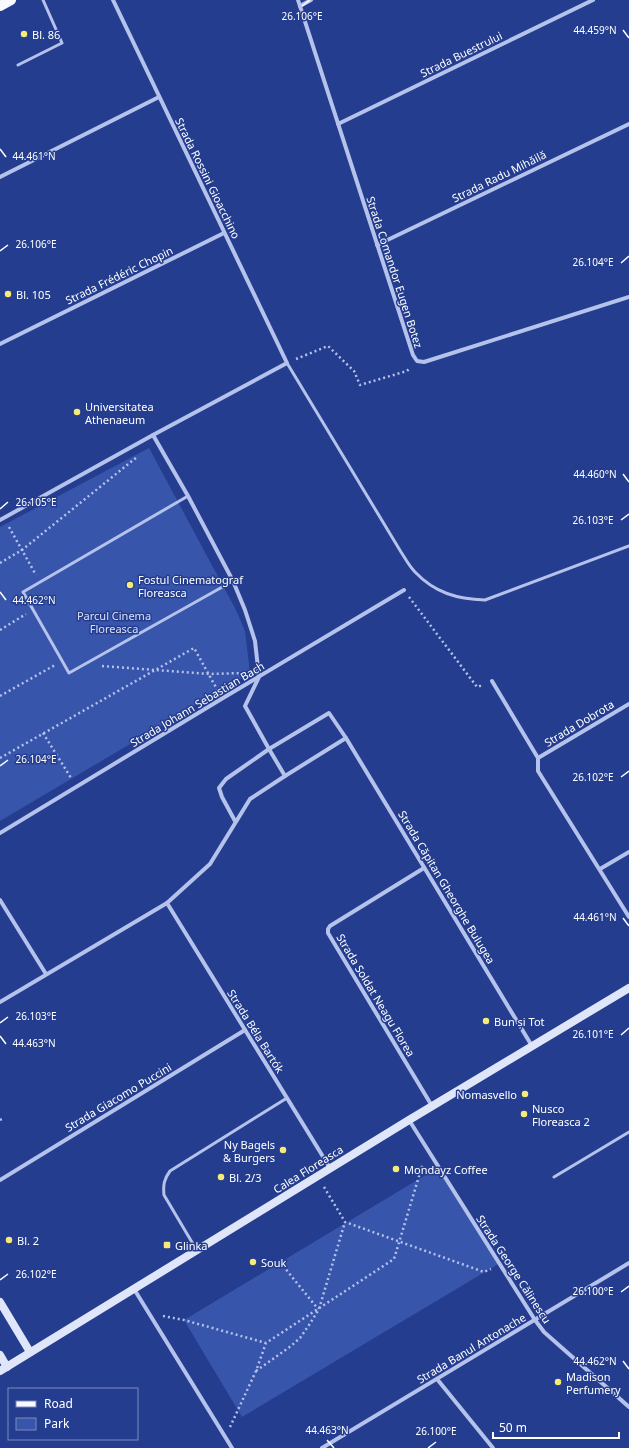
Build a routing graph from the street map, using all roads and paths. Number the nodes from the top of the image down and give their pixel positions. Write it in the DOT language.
graph roads {
  1 [pos="11,0"];
  2 [pos="43,0"];
  3 [pos="113,0"];
  4 [pos="298,0"];
  5 [pos="311,0"];
  6 [pos="593,0"];
  7 [pos="0,6"];
  8 [pos="300,6"];
  9 [pos="18,65"];
  10 [pos="159,97"];
  11 [pos="338,124"];
  12 [pos="629,124"];
  13 [pos="0,177"];
  14 [pos="224,233"];
  15 [pos="377,245"];
  16 [pos="629,297"];
  17 [pos="0,344"];
  18 [pos="288,363"];
  19 [pos="412,367"];
  20 [pos="153,435"];
  21 [pos="188,496"];
  22 [pos="2,519"];
  23 [pos="629,546"];
  24 [pos="22,550"];
  25 [pos="0,563"];
  26 [pos="233,581"];
  27 [pos="40,582"];
  28 [pos="404,590"];
  29 [pos="34,610"];
  30 [pos="0,630"];
  31 [pos="62,661"];
  32 [pos="84,665"];
  33 [pos="153,670"];
  34 [pos="209,674"];
  35 [pos="259,677"];
  36 [pos="492,681"];
  37 [pos="476,687"];
  38 [pos="0,696"];
  39 [pos="223,698"];
  40 [pos="629,704"];
  41 [pos="43,732"];
  42 [pos="346,738"];
  43 [pos="269,749"];
  44 [pos="0,758"];
  45 [pos="538,758"];
  46 [pos="285,776"];
  47 [pos="77,788"];
  48 [pos="235,821"];
  49 [pos="0,833"];
  50 [pos="629,852"];
  51 [pos="424,868"];
  52 [pos="600,869"];
  53 [pos="0,900"];
  54 [pos="167,903"];
  55 [pos="629,917"];
  56 [pos="46,974"];
  57 [pos="629,988"];
  58 [pos="0,1002"];
  59 [pos="245,1030"];
  60 [pos="532,1046"];
  61 [pos="287,1098"];
  62 [pos="432,1106"];
  63 [pos="409,1120"];
  64 [pos="629,1132"];
  65 [pos="427,1149"];
  66 [pos="330,1168"];
  67 [pos="317,1176"];
  68 [pos="554,1177"];
  69 [pos="0,1180"];
  70 [pos="345,1222"];
  71 [pos="399,1243"];
  72 [pos="197,1250"];
  73 [pos="280,1262"];
  74 [pos="629,1262"];
  75 [pos="500,1264"];
  76 [pos="134,1289"];
  77 [pos="0,1302"];
  78 [pos="319,1309"];
  79 [pos="149,1313"];
  80 [pos="535,1320"];
  81 [pos="266,1343"];
  82 [pos="30,1352"];
  83 [pos="0,1355"];
  84 [pos="3,1369"];
  85 [pos="256,1371"];
  86 [pos="437,1379"];
  87 [pos="629,1407"];
  88 [pos="226,1438"];
  89 [pos="232,1448"];
  90 [pos="322,1448"];
  91 [pos="493,1448"];
  1 -- 7 [label="main road"];
  2 -- 9 [label="lane"];
  3 -- 10 [label="street, Strada Rossini Gioacchino"];
  4 -- 8 [label="street, Strada Comandor Eugen Botez"];
  5 -- 8 [label="street"];
  6 -- 11 [label="street, Strada Buestrului"];
  8 -- 11 [label="street, Strada Comandor Eugen Botez"];
  10 -- 13 [label="street"];
  10 -- 14 [label="street, Strada Rossini Gioacchino"];
  11 -- 15 [label="street, Strada Comandor Eugen Botez"];
  12 -- 15 [label="street, Strada Radu Mihăilă"];
  14 -- 17 [label="street, Strada Frédéric Chopin"];
  14 -- 18 [label="street, Strada Rossini Gioacchino"];
  15 -- 16 [label="street, Strada Comandor Eugen Botez"];
  18 -- 19 [label="path"];
  18 -- 20 [label="street"];
  18 -- 23 [label="lane"];
  20 -- 21 [label="street"];
  20 -- 22 [label="street"];
  20 -- 24 [label="path"];
  21 -- 26 [label="street"];
  21 -- 27 [label="lane"];
  22 -- 24 [label="path"];
  24 -- 25 [label="path"];
  24 -- 27 [label="path"];
  26 -- 32 [label="lane"];
  26 -- 35 [label="street"];
  27 -- 29 [label="lane"];
  28 -- 35 [label="street, Strada Johann Sebastian Bach"];
  28 -- 37 [label="path"];
  29 -- 30 [label="path"];
  29 -- 31 [label="lane"];
  31 -- 32 [label="lane"];
  31 -- 38 [label="path"];
  32 -- 33 [label="path"];
  33 -- 34 [label="path"];
  33 -- 34 [label="path"];
  33 -- 41 [label="path"];
  34 -- 35 [label="path"];
  34 -- 39 [label="path"];
  35 -- 39 [label="street, Strada Johann Sebastian Bach"];
  35 -- 43 [label="street"];
  36 -- 45 [label="street"];
  39 -- 47 [label="street, Strada Johann Sebastian Bach"];
  40 -- 45 [label="street, Strada Dobrota"];
  41 -- 44 [label="path"];
  41 -- 47 [label="path"];
  42 -- 43 [label="street, Strada Căpitan Gheorghe Bulugea"];
  42 -- 46 [label="street"];
  42 -- 51 [label="street, Strada Căpitan Gheorghe Bulugea"];
  43 -- 46 [label="street"];
  43 -- 48 [label="street, Strada Căpitan Gheorghe Bulugea"];
  45 -- 52 [label="street"];
  46 -- 48 [label="street"];
  47 -- 49 [label="street, Strada Johann Sebastian Bach"];
  48 -- 54 [label="street"];
  50 -- 52 [label="street"];
  51 -- 60 [label="street, Strada Căpitan Gheorghe Bulugea"];
  51 -- 62 [label="street, Strada Soldat Neagu Florea"];
  52 -- 55 [label="street"];
  53 -- 56 [label="street"];
  54 -- 56 [label="street"];
  54 -- 59 [label="street, Strada Béla Bartók"];
  56 -- 58 [label="street"];
  57 -- 60 [label="street, Calea Floreasca"];
  59 -- 61 [label="street, Strada Béla Bartók"];
  59 -- 69 [label="street, Strada Giacomo Puccini"];
  60 -- 62 [label="street, Calea Floreasca"];
  61 -- 66 [label="street, Strada Béla Bartók"];
  61 -- 72 [label="lane"];
  62 -- 63 [label="street, Calea Floreasca"];
  63 -- 65 [label="street, Strada George Călinescu"];
  63 -- 66 [label="street, Calea Floreasca"];
  64 -- 68 [label="lane"];
  65 -- 71 [label="path"];
  65 -- 75 [label="street, Strada George Călinescu"];
  66 -- 67 [label="street, Calea Floreasca"];
  67 -- 70 [label="path"];
  67 -- 72 [label="street, Calea Floreasca"];
  70 -- 71 [label="path"];
  70 -- 78 [label="path"];
  71 -- 75 [label="path"];
  71 -- 78 [label="path"];
  72 -- 76 [label="street, Calea Floreasca"];
  73 -- 78 [label="path"];
  74 -- 80 [label="street, Strada Banul Antonache"];
  75 -- 80 [label="street, Strada George Călinescu"];
  76 -- 79 [label="street"];
  76 -- 82 [label="street, Calea Floreasca"];
  77 -- 82 [label="street"];
  78 -- 81 [label="path"];
  78 -- 85 [label="path"];
  79 -- 81 [label="path"];
  79 -- 88 [label="street"];
  80 -- 86 [label="street, Strada Banul Antonache"];
  80 -- 87 [label="street, Strada George Călinescu"];
  81 -- 85 [label="path"];
  82 -- 84 [label="street, Calea Floreasca"];
  83 -- 84 [label="street"];
  85 -- 88 [label="path"];
  86 -- 90 [label="street, Strada Banul Antonache"];
  86 -- 91 [label="street"];
  88 -- 89 [label="street"];
}
